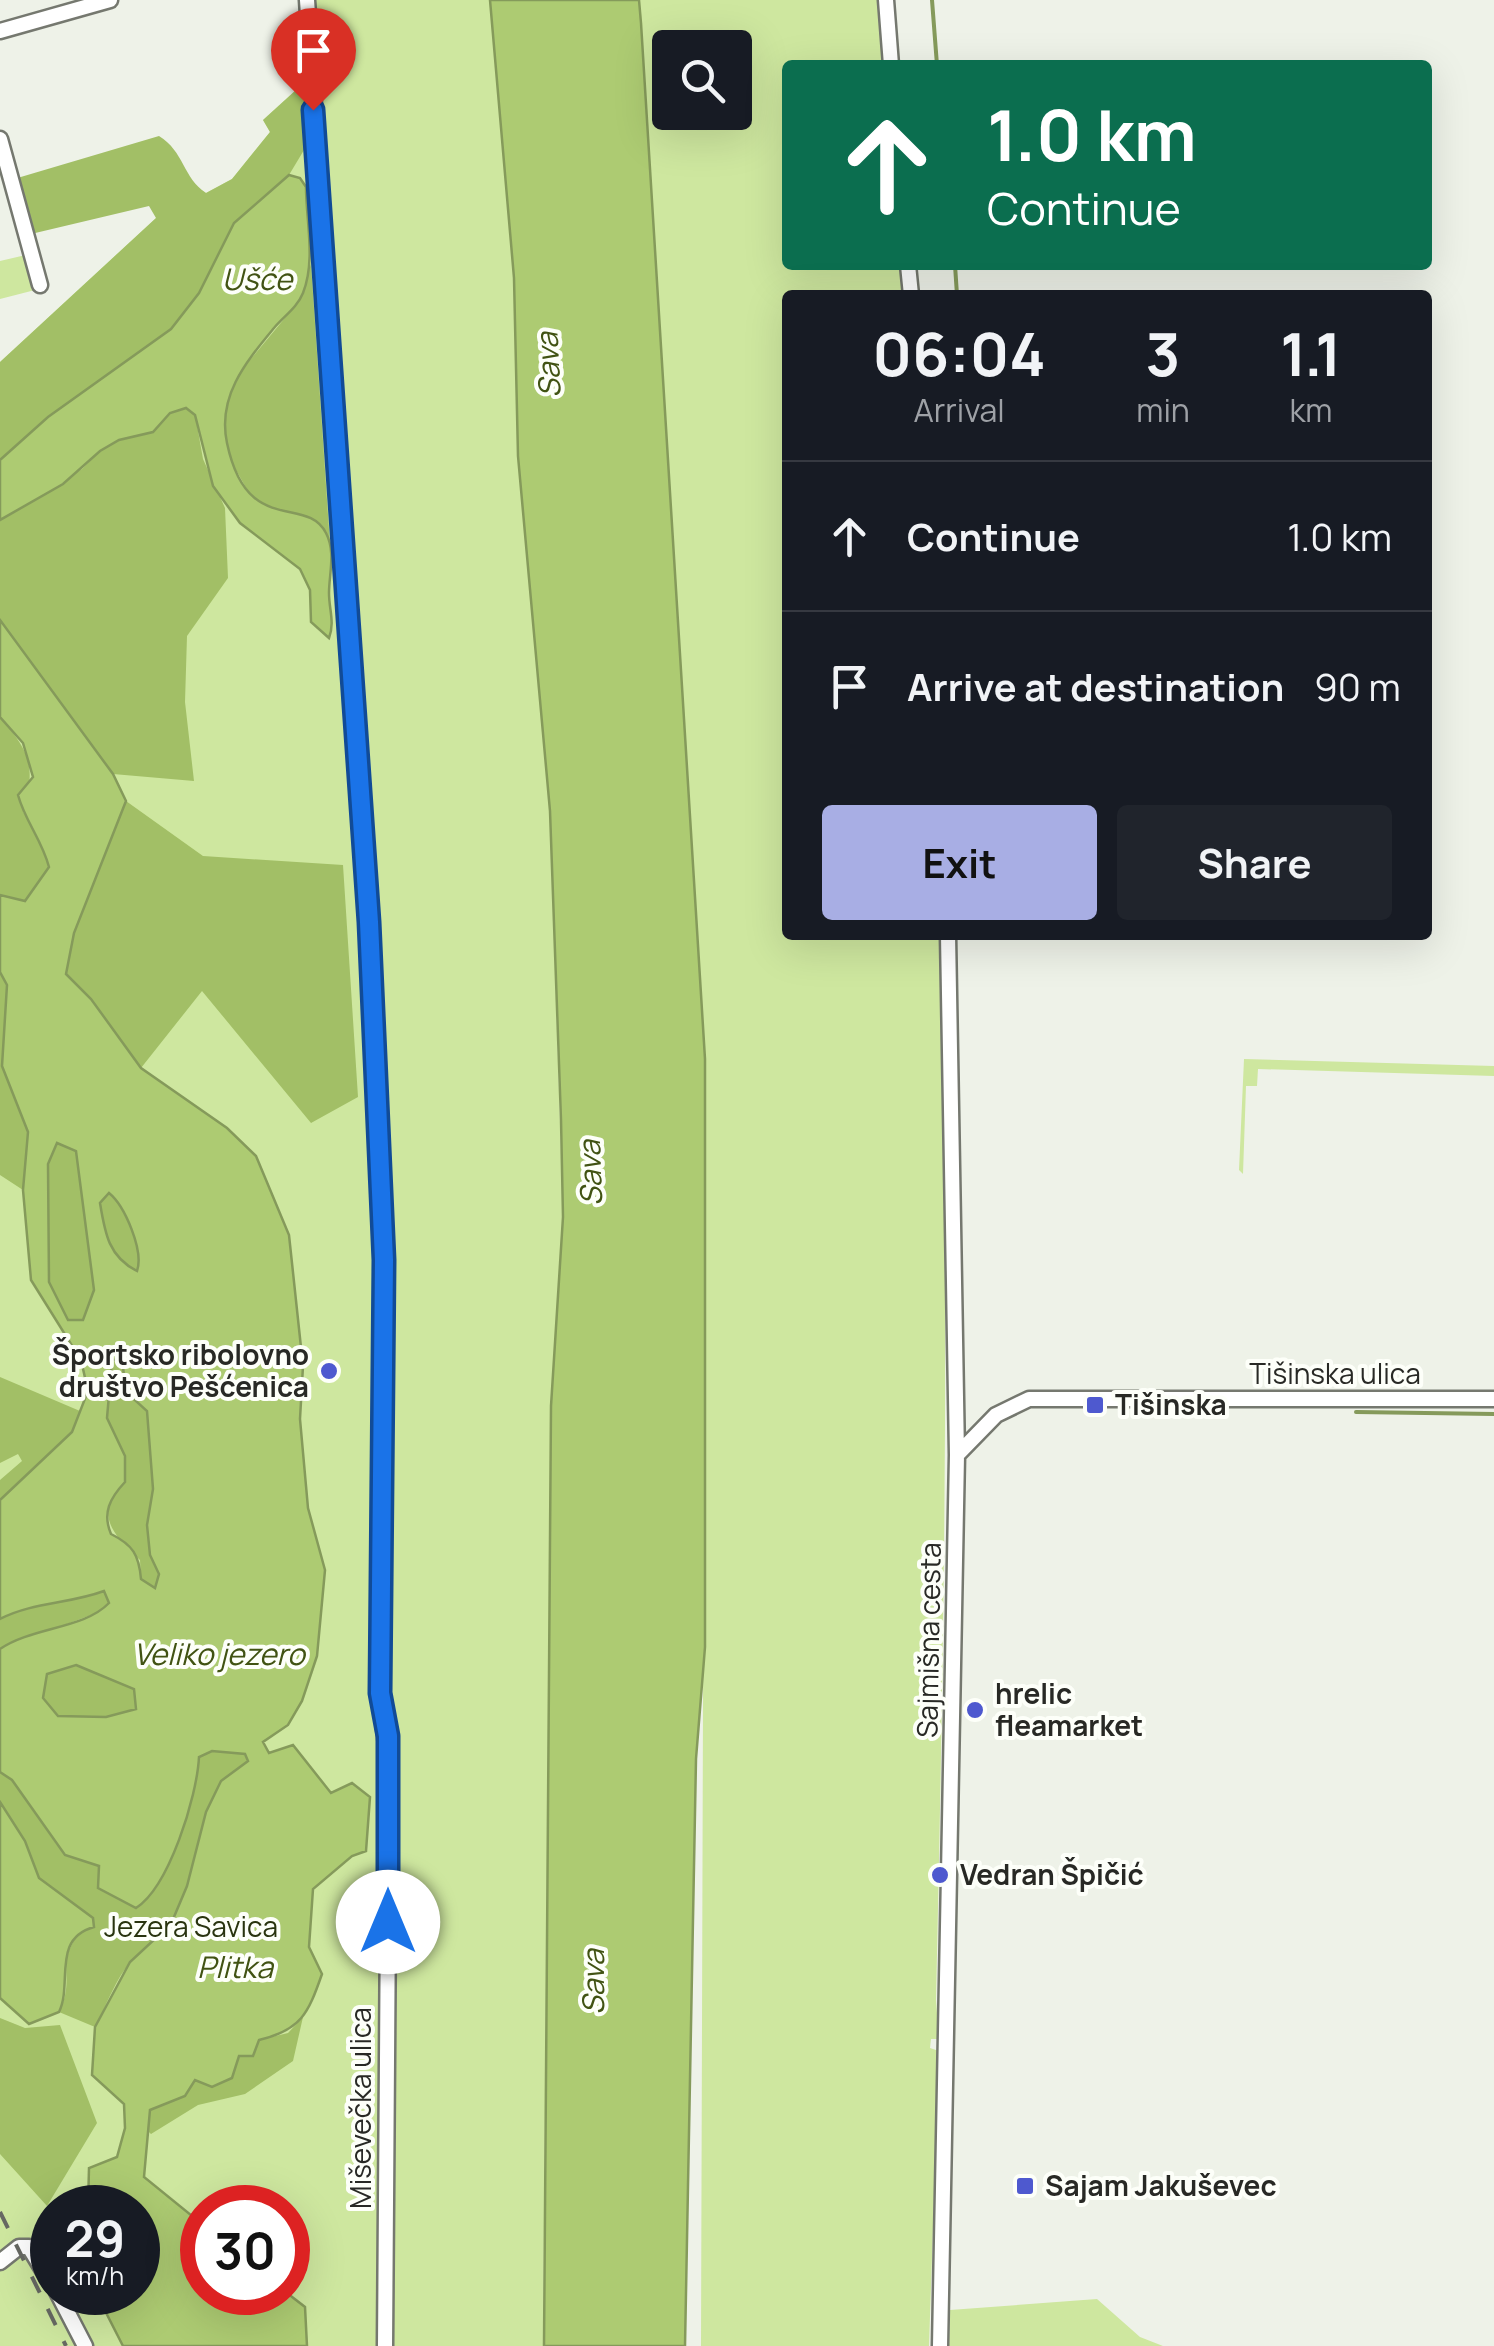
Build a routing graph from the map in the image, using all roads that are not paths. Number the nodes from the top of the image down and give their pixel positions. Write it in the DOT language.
graph roads {
  1 [pos="110,0"];
  2 [pos="307,0"];
  3 [pos="886,0"];
  4 [pos="0,31"];
  5 [pos="892,60"];
  6 [pos="0,138"];
  7 [pos="40,285"];
  8 [pos="948,940"];
  9 [pos="1494,1399"];
  10 [pos="957,1455"];
  11 [pos="30,2250"];
  12 [pos="0,2262"];
  13 [pos="68,2315"];
  14 [pos="84,2346"];
  15 [pos="385,2346"];
  16 [pos="940,2346"];
  1 -- 4 [label="street"];
  2 -- 15 [label="street, Miševečka ulica"];
  3 -- 5 [label="street"];
  6 -- 7 [label="street"];
  8 -- 10 [label="street, Sajmišna cesta"];
  9 -- 10 [label="street, Tišinska ulica"];
  10 -- 16 [label="street, Sajmišna cesta"];
  11 -- 12 [label="street"];
  13 -- 14 [label="street"];
}
